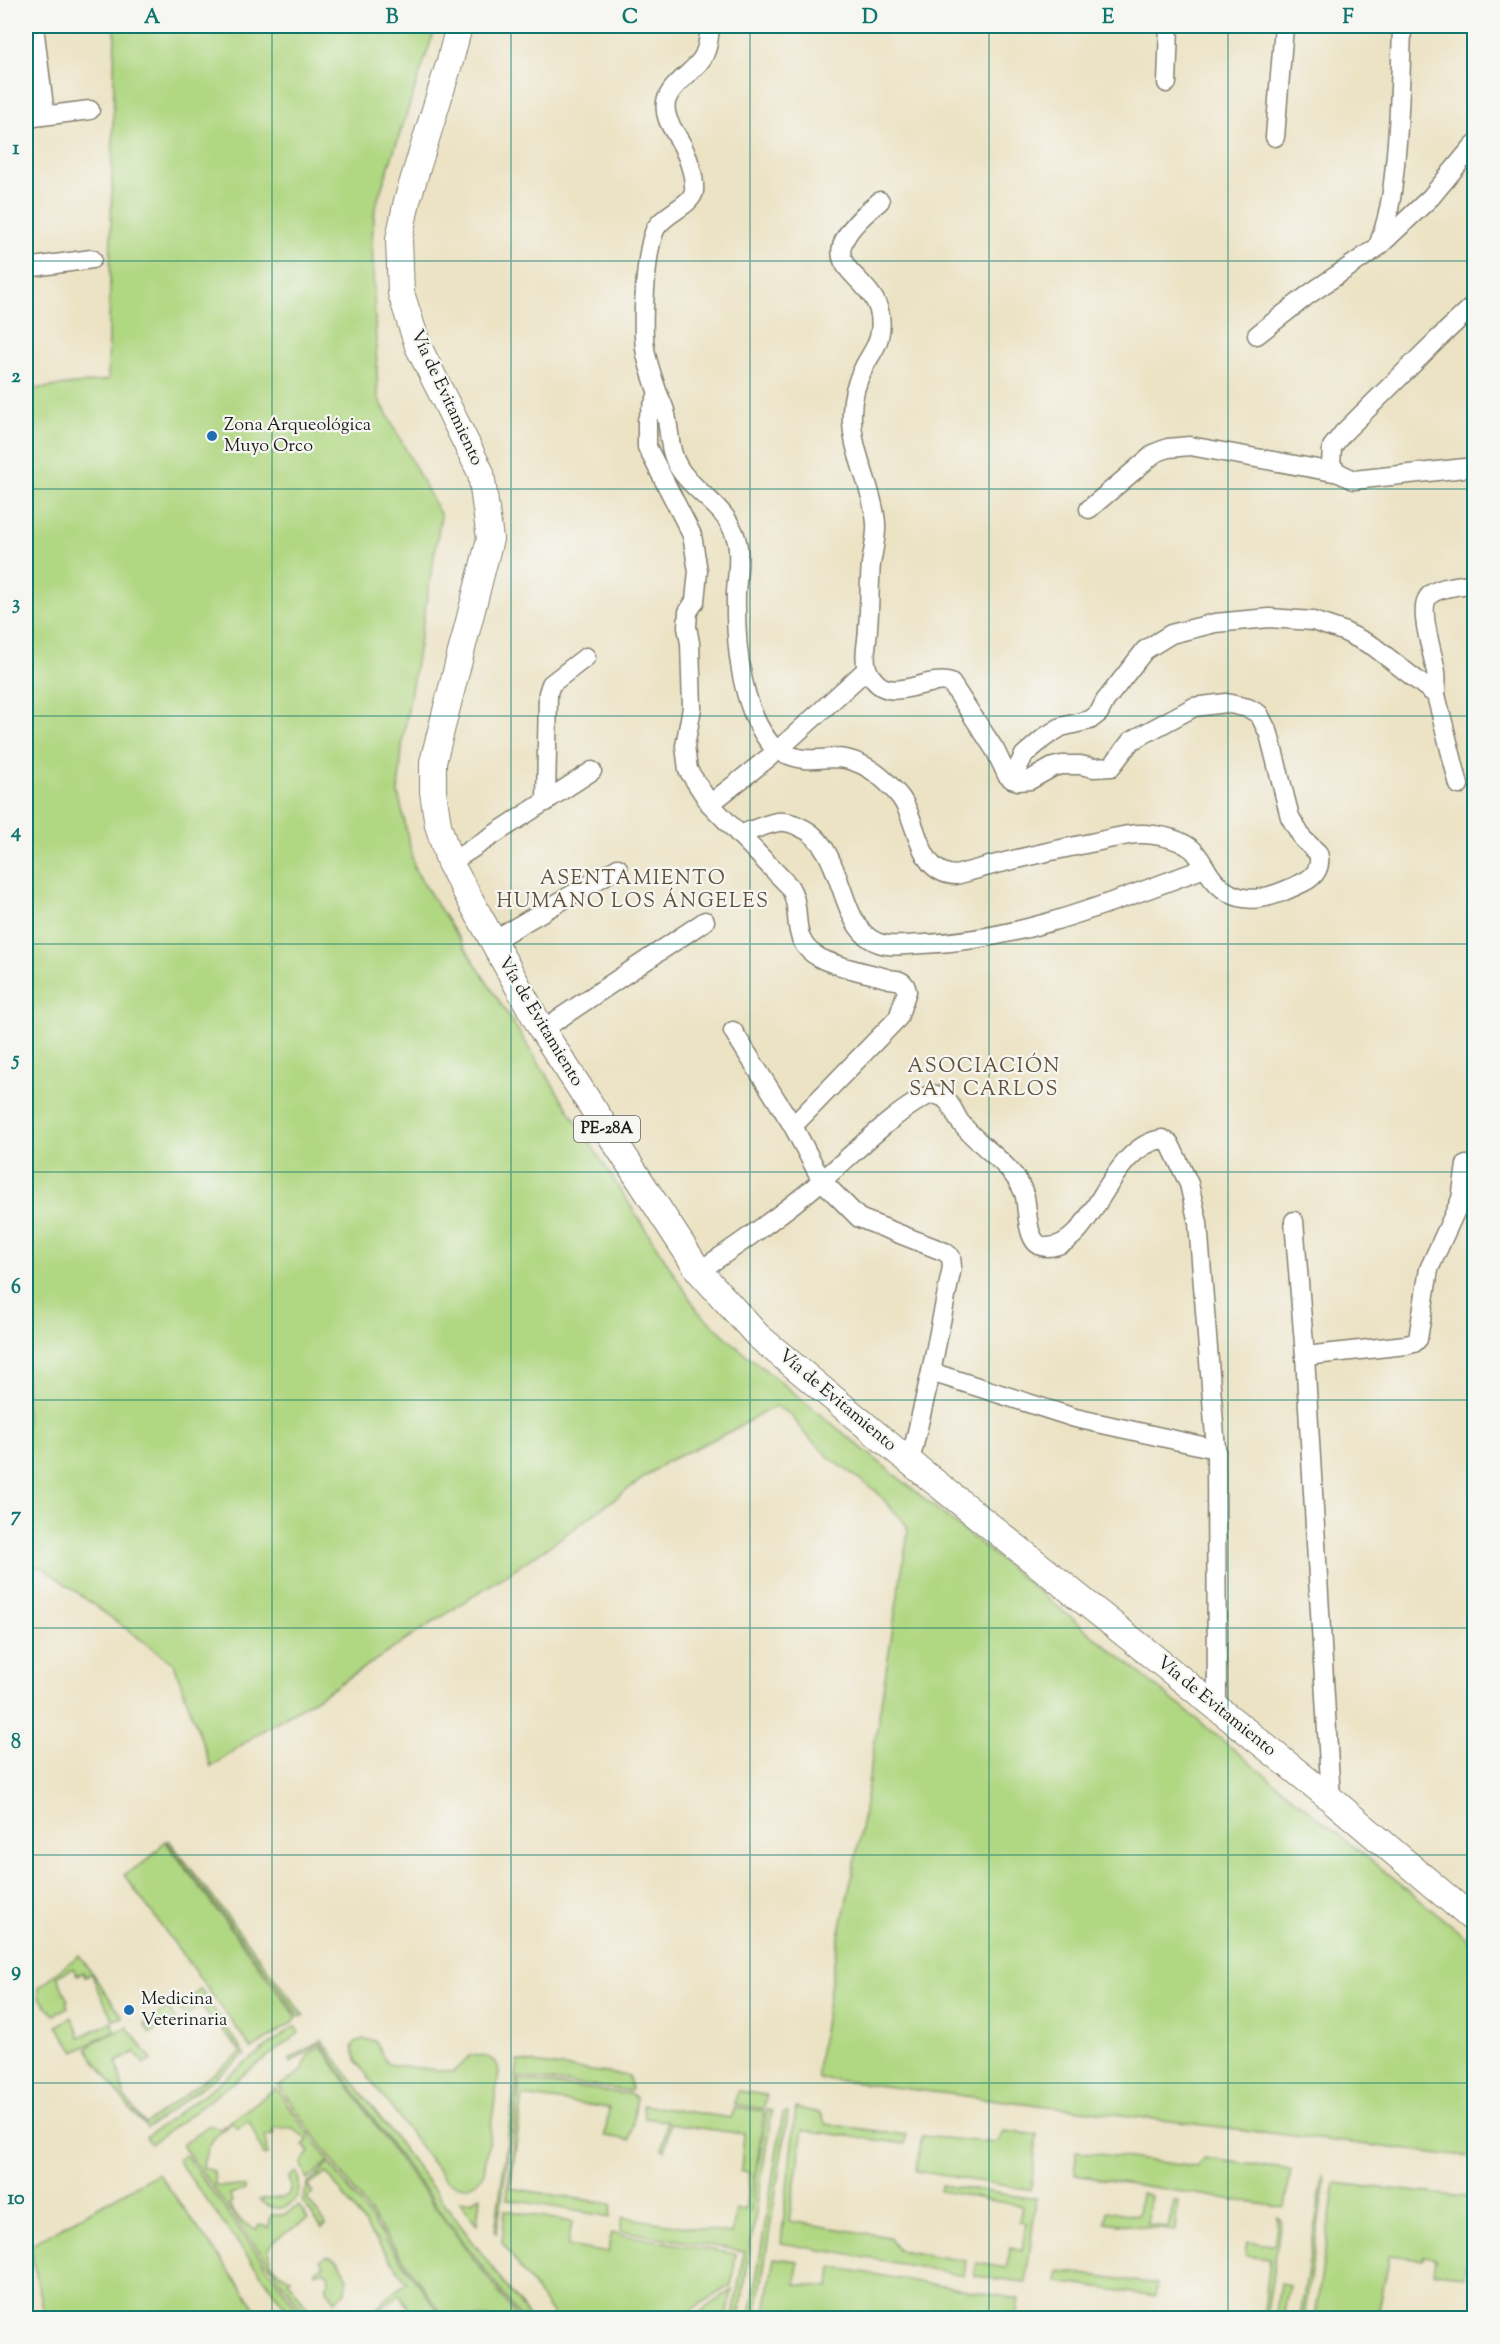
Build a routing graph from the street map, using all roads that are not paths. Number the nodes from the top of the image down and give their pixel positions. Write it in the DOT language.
graph roads {
  1 [pos="34,26"];
  2 [pos="459,26"];
  3 [pos="710,26"];
  4 [pos="1169,26"];
  5 [pos="1284,26"];
  6 [pos="1402,26"];
  7 [pos="1167,83"];
  8 [pos="90,110"];
  9 [pos="45,115"];
  10 [pos="26,118"];
  11 [pos="1275,137"];
  12 [pos="1474,145"];
  13 [pos="879,201"];
  14 [pos="1378,247"];
  15 [pos="92,259"];
  16 [pos="26,268"];
  17 [pos="1474,305"];
  18 [pos="1257,335"];
  19 [pos="658,394"];
  20 [pos="1474,467"];
  21 [pos="1339,473"];
  22 [pos="1089,509"];
  23 [pos="1474,583"];
  24 [pos="586,657"];
  25 [pos="867,669"];
  26 [pos="1436,695"];
  27 [pos="777,751"];
  28 [pos="592,771"];
  29 [pos="1012,779"];
  30 [pos="1459,785"];
  31 [pos="546,802"];
  32 [pos="711,804"];
  33 [pos="739,835"];
  34 [pos="450,863"];
  35 [pos="618,868"];
  36 [pos="1205,868"];
  37 [pos="705,921"];
  38 [pos="492,941"];
  39 [pos="542,1030"];
  40 [pos="734,1031"];
  41 [pos="793,1126"];
  42 [pos="1466,1165"];
  43 [pos="822,1181"];
  44 [pos="1294,1221"];
  45 [pos="699,1270"];
  46 [pos="1305,1356"];
  47 [pos="931,1372"];
  48 [pos="1215,1449"];
  49 [pos="910,1462"];
  50 [pos="1217,1708"];
  51 [pos="1331,1798"];
  52 [pos="1474,1920"];
  1 -- 9 [label="street"];
  2 -- 34 [label="highway, Vía de Evitamiento / PE-28A"];
  3 -- 19 [label="street"];
  4 -- 7 [label="street"];
  5 -- 11 [label="street"];
  6 -- 14 [label="street"];
  8 -- 9 [label="street"];
  9 -- 10 [label="street"];
  12 -- 14 [label="street"];
  13 -- 25 [label="street"];
  14 -- 18 [label="street"];
  15 -- 16 [label="street"];
  17 -- 21 [label="street"];
  19 -- 27 [label="street"];
  19 -- 32 [label="street"];
  20 -- 21 [label="street"];
  21 -- 22 [label="street"];
  23 -- 26 [label="street"];
  24 -- 31 [label="street"];
  25 -- 27 [label="street"];
  25 -- 29 [label="street"];
  26 -- 29 [label="street"];
  26 -- 30 [label="street"];
  27 -- 32 [label="street"];
  27 -- 36 [label="street"];
  28 -- 31 [label="street"];
  29 -- 36 [label="street"];
  31 -- 34 [label="street"];
  32 -- 33 [label="street"];
  33 -- 36 [label="street"];
  33 -- 41 [label="street"];
  34 -- 38 [label="highway, Vía de Evitamiento / PE-28A"];
  35 -- 38 [label="street"];
  37 -- 39 [label="street"];
  38 -- 39 [label="highway, Vía de Evitamiento / PE-28A"];
  39 -- 45 [label="highway, Vía de Evitamiento / PE-28A"];
  40 -- 41 [label="street"];
  41 -- 43 [label="street"];
  42 -- 46 [label="street"];
  43 -- 45 [label="street"];
  43 -- 47 [label="street"];
  43 -- 48 [label="street"];
  44 -- 46 [label="street"];
  45 -- 49 [label="highway, Vía de Evitamiento / PE-28A"];
  46 -- 51 [label="street"];
  47 -- 48 [label="street"];
  47 -- 49 [label="street"];
  48 -- 50 [label="street"];
  49 -- 50 [label="highway, Vía de Evitamiento / PE-28A"];
  50 -- 51 [label="highway, Vía de Evitamiento / PE-28A"];
  51 -- 52 [label="highway, Vía de Evitamiento / PE-28A"];
}
